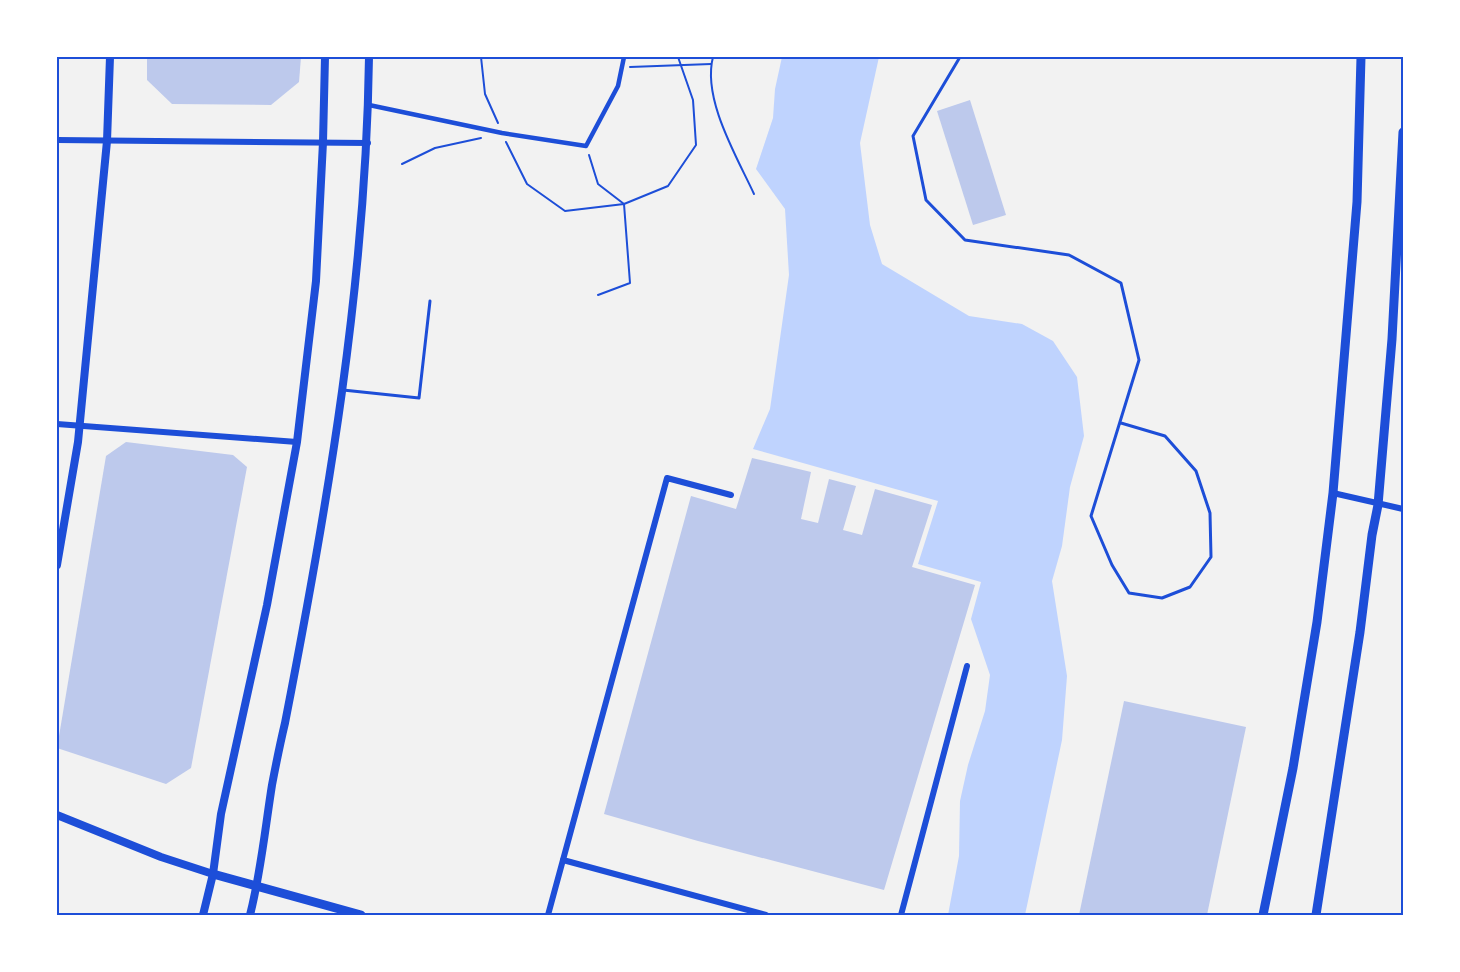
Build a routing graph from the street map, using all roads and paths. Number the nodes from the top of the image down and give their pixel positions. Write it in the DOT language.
graph roads {
  1 [pos="110,57"];
  2 [pos="325,57"];
  3 [pos="369,57"];
  4 [pos="481,57"];
  5 [pos="624,57"];
  6 [pos="678,57"];
  7 [pos="712,57"];
  8 [pos="960,57"];
  9 [pos="1361,57"];
  10 [pos="711,64"];
  11 [pos="680,65"];
  12 [pos="623,68"];
  13 [pos="369,105"];
  14 [pos="1403,132"];
  15 [pos="502,133"];
  16 [pos="57,140"];
  17 [pos="107,141"];
  18 [pos="323,142"];
  19 [pos="368,143"];
  20 [pos="586,146"];
  21 [pos="402,164"];
  22 [pos="754,194"];
  23 [pos="624,204"];
  24 [pos="598,295"];
  25 [pos="430,301"];
  26 [pos="344,390"];
  27 [pos="1121,423"];
  28 [pos="57,424"];
  29 [pos="79,426"];
  30 [pos="297,442"];
  31 [pos="1334,494"];
  32 [pos="731,495"];
  33 [pos="1378,505"];
  34 [pos="1403,509"];
  35 [pos="57,565"];
  36 [pos="967,666"];
  37 [pos="57,815"];
  38 [pos="563,860"];
  39 [pos="213,874"];
  40 [pos="258,886"];
  41 [pos="203,915"];
  42 [pos="250,915"];
  43 [pos="361,915"];
  44 [pos="548,915"];
  45 [pos="766,915"];
  46 [pos="900,915"];
  47 [pos="1263,915"];
  48 [pos="1316,915"];
  1 -- 17 [label="street"];
  2 -- 18 [label="main road"];
  3 -- 13 [label="main road"];
  4 -- 15 [label="path"];
  5 -- 12 [label="street"];
  6 -- 11 [label="path"];
  7 -- 10 [label="path"];
  8 -- 27 [label="lane"];
  9 -- 31 [label="main road"];
  10 -- 11 [label="path"];
  10 -- 22 [label="path"];
  11 -- 12 [label="path"];
  11 -- 23 [label="path"];
  12 -- 20 [label="street"];
  13 -- 15 [label="street"];
  13 -- 19 [label="main road"];
  14 -- 33 [label="main road"];
  15 -- 20 [label="street"];
  15 -- 21 [label="path"];
  15 -- 23 [label="path"];
  16 -- 17 [label="street"];
  17 -- 18 [label="street"];
  17 -- 29 [label="street"];
  18 -- 19 [label="street"];
  18 -- 30 [label="main road"];
  19 -- 26 [label="main road"];
  20 -- 23 [label="path"];
  23 -- 24 [label="path"];
  25 -- 26 [label="lane"];
  26 -- 40 [label="main road"];
  27 -- 27 [label="lane"];
  28 -- 29 [label="street"];
  29 -- 30 [label="street"];
  29 -- 35 [label="street"];
  30 -- 39 [label="main road"];
  31 -- 33 [label="street"];
  31 -- 47 [label="main road"];
  32 -- 38 [label="street"];
  33 -- 34 [label="street"];
  33 -- 48 [label="main road"];
  36 -- 46 [label="street"];
  37 -- 39 [label="street"];
  38 -- 44 [label="street"];
  38 -- 45 [label="street"];
  39 -- 40 [label="main road"];
  39 -- 41 [label="main road"];
  40 -- 42 [label="main road"];
  40 -- 43 [label="main road"];
}
